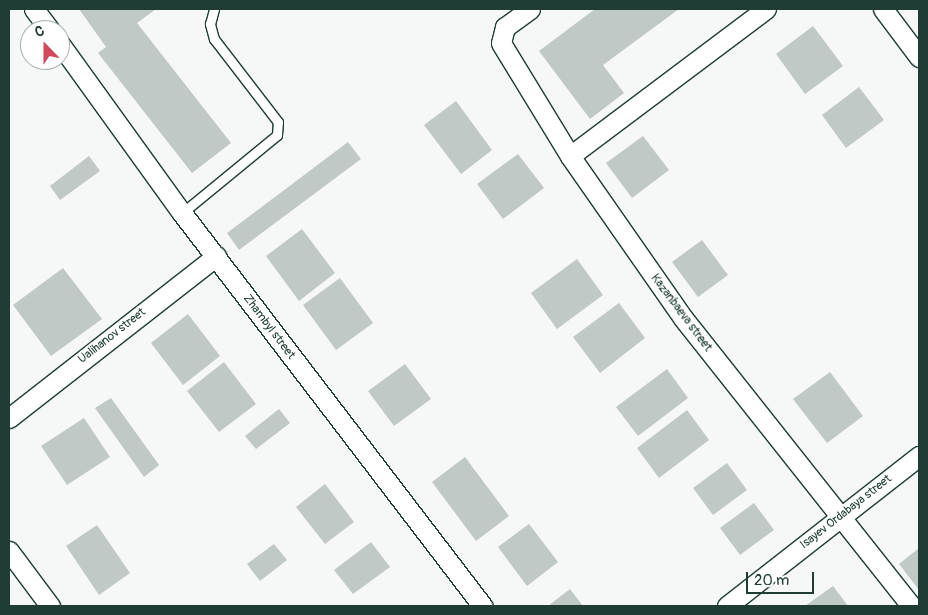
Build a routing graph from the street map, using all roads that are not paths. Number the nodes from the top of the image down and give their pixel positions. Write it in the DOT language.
graph roads {
  1 [pos="34,9"];
  2 [pos="214,9"];
  3 [pos="530,9"];
  4 [pos="766,9"];
  5 [pos="883,9"];
  6 [pos="42,20"];
  7 [pos="919,57"];
  8 [pos="70,58"];
  9 [pos="570,156"];
  10 [pos="182,213"];
  11 [pos="216,256"];
  12 [pos="9,418"];
  13 [pos="919,456"];
  14 [pos="841,516"];
  15 [pos="9,551"];
  16 [pos="50,606"];
  17 [pos="483,606"];
  18 [pos="727,606"];
  19 [pos="911,606"];
  1 -- 6 [label="street"];
  2 -- 10 [label="lane"];
  3 -- 9 [label="street, Kazanbaeva street"];
  4 -- 9 [label="street"];
  5 -- 7 [label="street"];
  8 -- 10 [label="street, Zhambyl street"];
  9 -- 14 [label="street, Kazanbaeva street"];
  10 -- 11 [label="street, Zhambyl street"];
  11 -- 12 [label="street, Ualihanov street"];
  11 -- 17 [label="street, Zhambyl street"];
  13 -- 14 [label="street, Isayev Ordabaya street"];
  14 -- 18 [label="street, Isayev Ordabaya street"];
  14 -- 19 [label="street, Kazanbaeva street"];
  15 -- 16 [label="street"];
}
